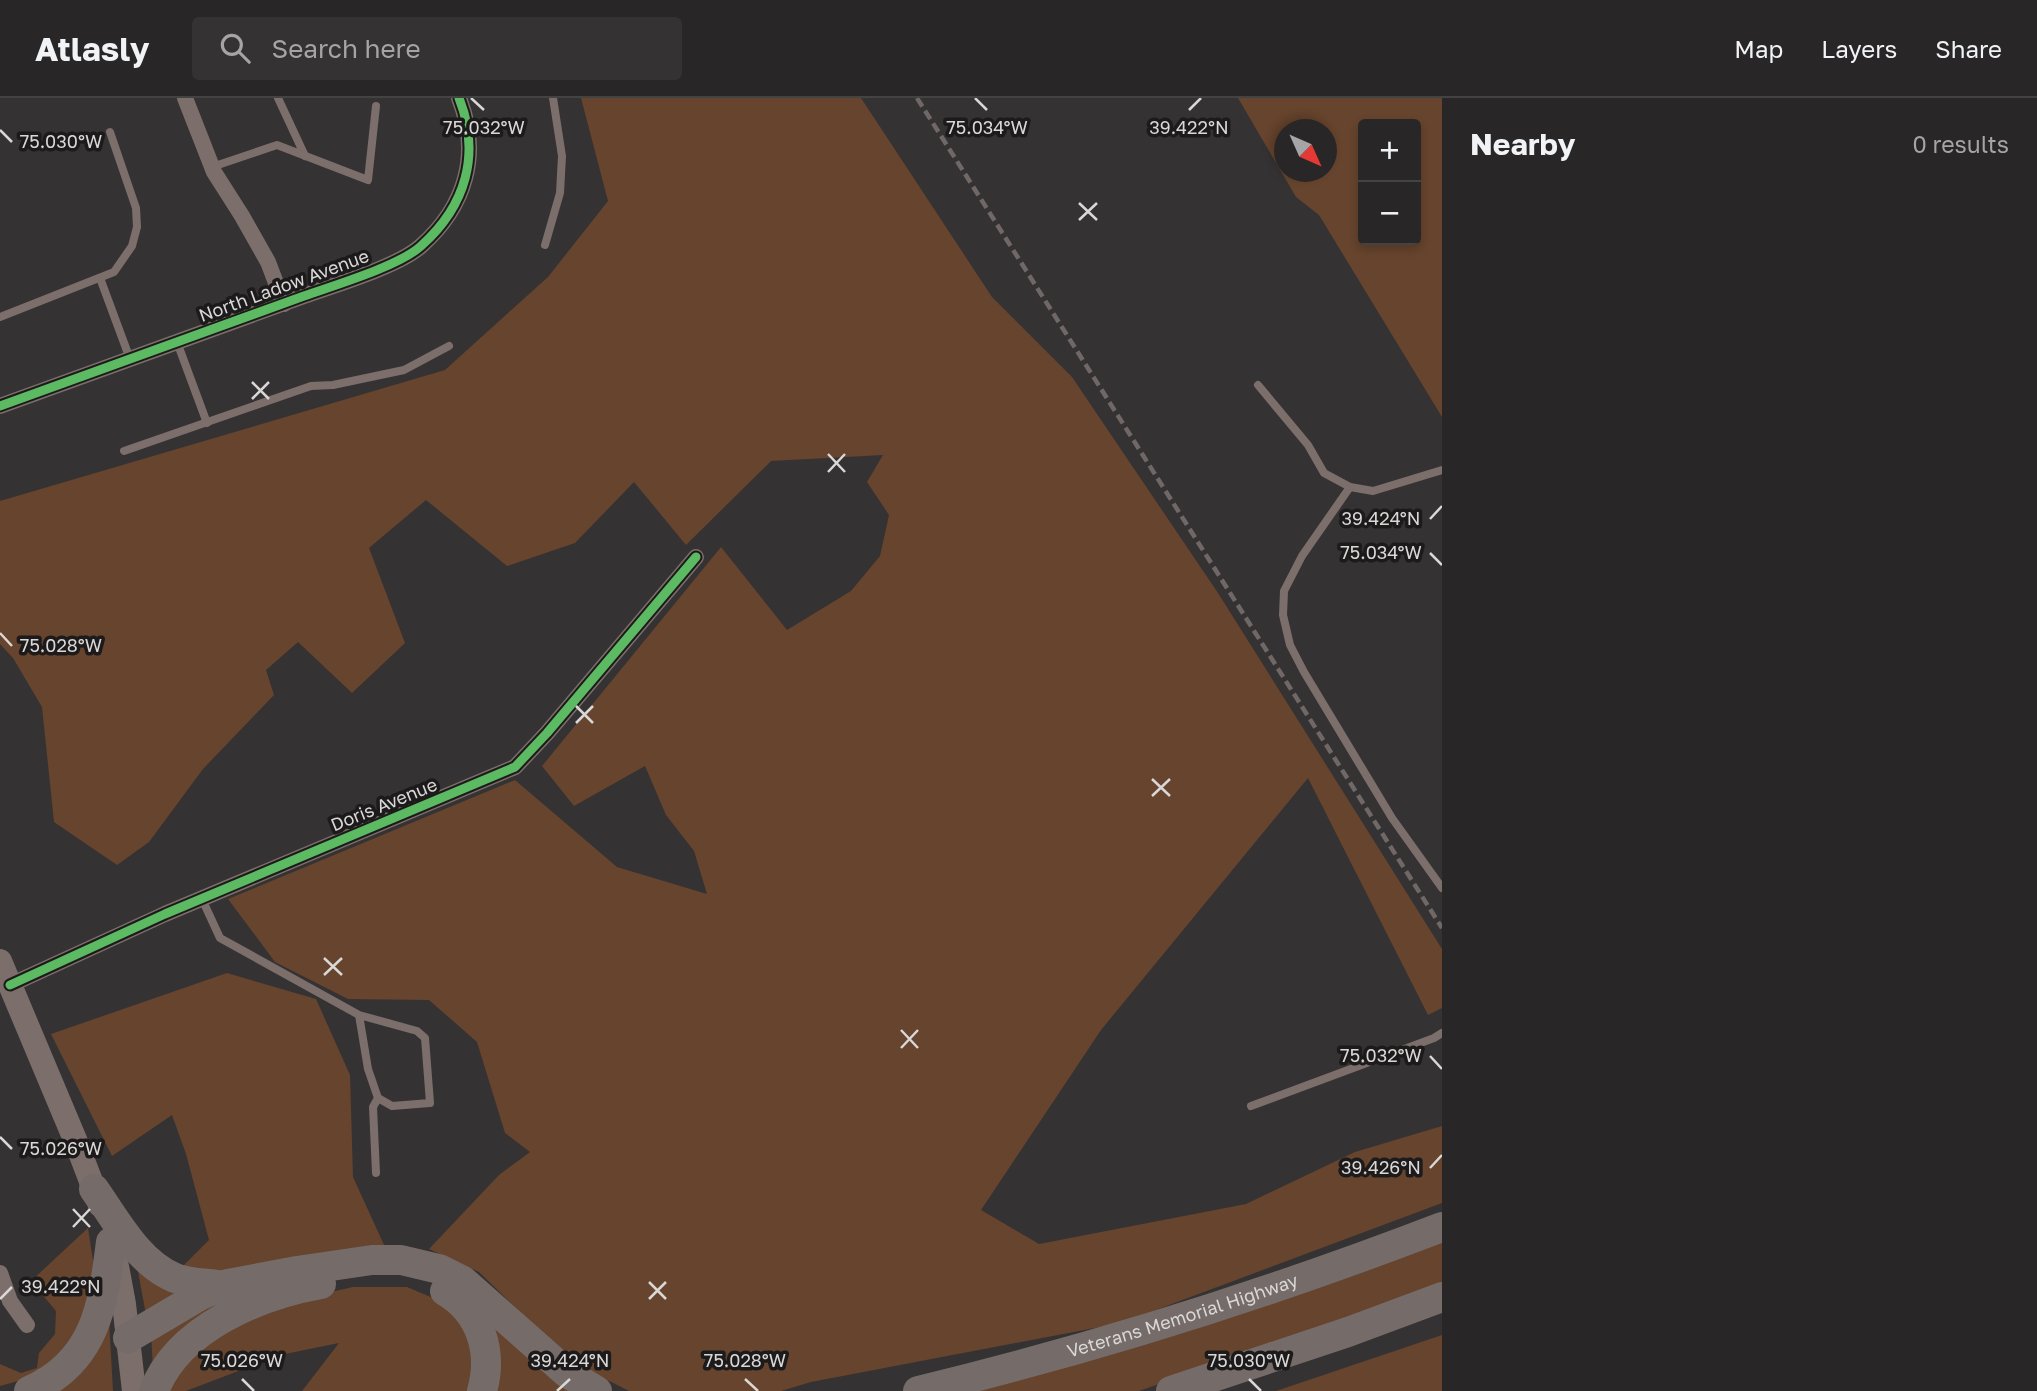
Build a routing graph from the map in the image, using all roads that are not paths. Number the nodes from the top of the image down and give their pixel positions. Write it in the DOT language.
graph roads {
  1 [pos="184,98"];
  2 [pos="278,98"];
  3 [pos="459,98"];
  4 [pos="554,98"];
  5 [pos="376,106"];
  6 [pos="110,132"];
  7 [pos="305,156"];
  8 [pos="212,167"];
  9 [pos="545,245"];
  10 [pos="100,278"];
  11 [pos="284,304"];
  12 [pos="0,317"];
  13 [pos="177,342"];
  14 [pos="449,346"];
  15 [pos="130,359"];
  16 [pos="1258,385"];
  17 [pos="0,406"];
  18 [pos="206,422"];
  19 [pos="124,451"];
  20 [pos="1442,470"];
  21 [pos="1350,487"];
  22 [pos="696,556"];
  23 [pos="1442,888"];
  24 [pos="202,899"];
  25 [pos="0,961"];
  26 [pos="10,985"];
  27 [pos="359,1015"];
  28 [pos="1442,1033"];
  29 [pos="378,1098"];
  30 [pos="1251,1106"];
  31 [pos="376,1172"];
  32 [pos="94,1189"];
  33 [pos="1442,1227"];
  34 [pos="111,1242"];
  35 [pos="0,1273"];
  36 [pos="225,1286"];
  37 [pos="1442,1297"];
  38 [pos="27,1325"];
  39 [pos="128,1338"];
  40 [pos="29,1391"];
  41 [pos="134,1391"];
  42 [pos="154,1391"];
  43 [pos="482,1391"];
  44 [pos="597,1391"];
  45 [pos="918,1391"];
  46 [pos="1171,1391"];
  1 -- 8 [label="street, North Ladow Avenue"];
  2 -- 7 [label="lane"];
  3 -- 11 [label="street, North Ladow Avenue"];
  4 -- 9 [label="lane"];
  5 -- 7 [label="lane"];
  6 -- 10 [label="lane"];
  7 -- 8 [label="lane"];
  8 -- 11 [label="street, North Ladow Avenue"];
  10 -- 12 [label="lane"];
  10 -- 15 [label="lane"];
  11 -- 13 [label="street, North Ladow Avenue"];
  13 -- 15 [label="street, North Ladow Avenue"];
  13 -- 18 [label="lane"];
  14 -- 18 [label="lane"];
  15 -- 17 [label="street, North Ladow Avenue"];
  16 -- 21 [label="lane"];
  18 -- 19 [label="lane"];
  20 -- 21 [label="lane"];
  21 -- 23 [label="lane"];
  22 -- 24 [label="street, Doris Avenue"];
  24 -- 26 [label="street, Doris Avenue"];
  24 -- 27 [label="lane"];
  25 -- 26 [label="main road"];
  26 -- 32 [label="main road"];
  27 -- 29 [label="lane"];
  27 -- 29 [label="lane"];
  28 -- 30 [label="lane"];
  29 -- 31 [label="lane"];
  32 -- 34 [label="main road"];
  32 -- 36 [label="highway"];
  33 -- 45 [label="highway, Veterans Memorial Highway"];
  34 -- 39 [label="main road"];
  34 -- 40 [label="highway"];
  35 -- 38 [label="street"];
  36 -- 39 [label="highway"];
  36 -- 44 [label="highway"];
  37 -- 46 [label="highway"];
  39 -- 41 [label="main road"];
  42 -- 43 [label="highway"];
}
